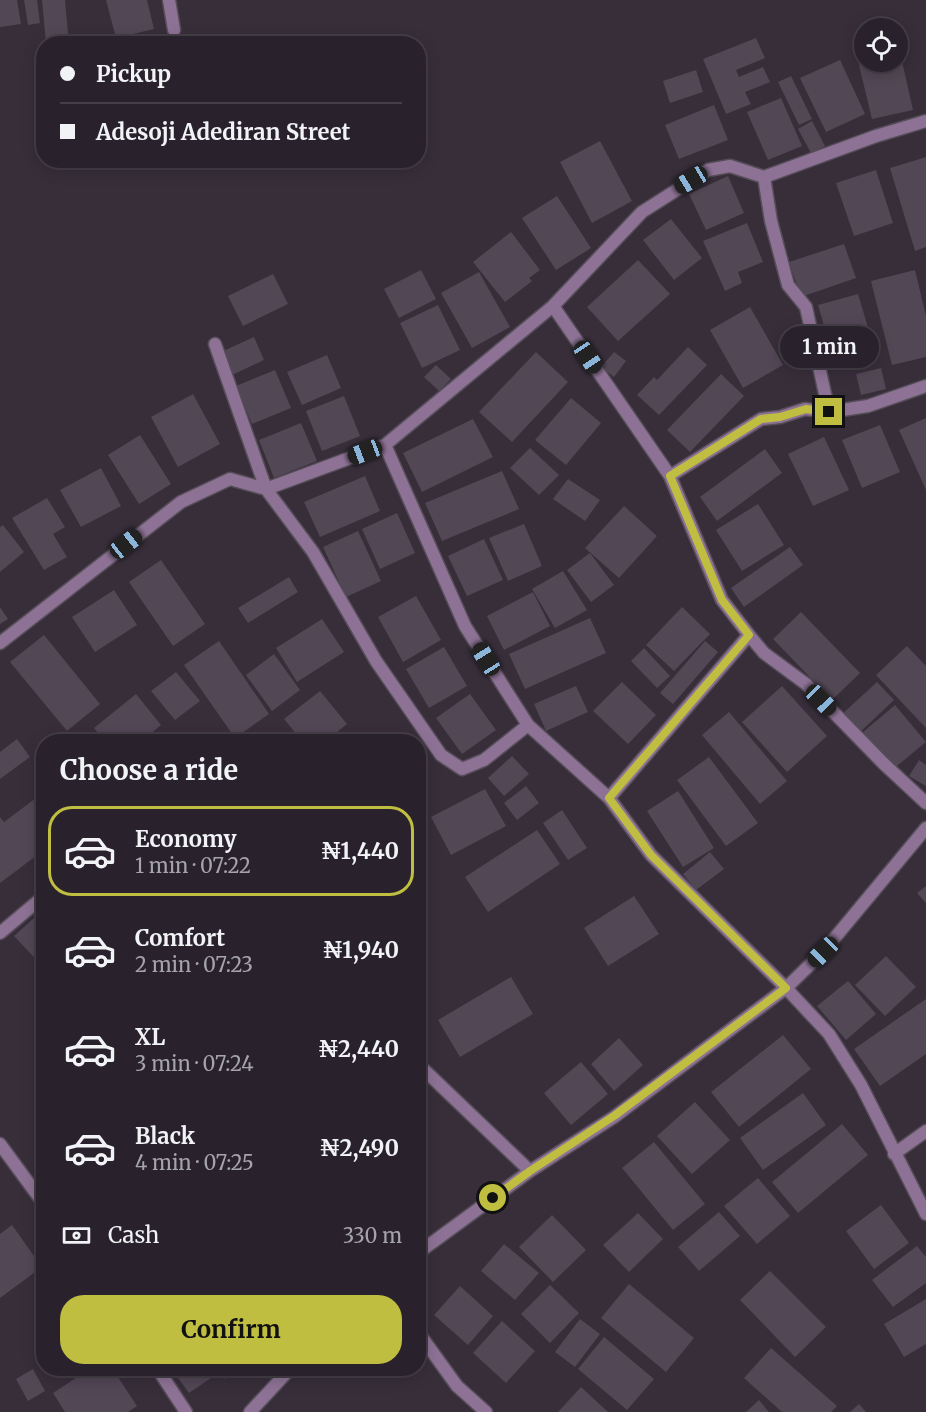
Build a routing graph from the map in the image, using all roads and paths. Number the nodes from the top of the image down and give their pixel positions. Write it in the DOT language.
graph roads {
  1 [pos="169,0"];
  2 [pos="174,30"];
  3 [pos="926,121"];
  4 [pos="764,177"];
  5 [pos="553,306"];
  6 [pos="215,344"];
  7 [pos="926,386"];
  8 [pos="829,412"];
  9 [pos="385,445"];
  10 [pos="670,476"];
  11 [pos="266,489"];
  12 [pos="749,635"];
  13 [pos="0,643"];
  14 [pos="528,725"];
  15 [pos="609,798"];
  16 [pos="926,803"];
  17 [pos="926,828"];
  18 [pos="36,903"];
  19 [pos="0,933"];
  20 [pos="786,988"];
  21 [pos="426,1072"];
  22 [pos="926,1131"];
  23 [pos="0,1144"];
  24 [pos="894,1154"];
  25 [pos="530,1171"];
  26 [pos="36,1193"];
  27 [pos="926,1215"];
  28 [pos="426,1247"];
  29 [pos="426,1343"];
  30 [pos="162,1376"];
  31 [pos="284,1376"];
  32 [pos="186,1412"];
  33 [pos="250,1412"];
  34 [pos="486,1412"];
  1 -- 2 [label="street"];
  3 -- 4 [label="street"];
  4 -- 5 [label="street"];
  4 -- 8 [label="street"];
  5 -- 9 [label="street"];
  5 -- 10 [label="street"];
  6 -- 11 [label="street"];
  7 -- 8 [label="street"];
  8 -- 10 [label="street"];
  9 -- 11 [label="street"];
  9 -- 14 [label="street"];
  10 -- 12 [label="street"];
  11 -- 13 [label="street"];
  11 -- 14 [label="street"];
  12 -- 15 [label="street"];
  12 -- 16 [label="street"];
  14 -- 15 [label="street"];
  15 -- 20 [label="street"];
  17 -- 20 [label="street"];
  18 -- 19 [label="street"];
  20 -- 24 [label="street"];
  20 -- 25 [label="street"];
  21 -- 25 [label="street"];
  22 -- 24 [label="street"];
  23 -- 26 [label="street"];
  24 -- 27 [label="street"];
  25 -- 28 [label="street"];
  29 -- 34 [label="street"];
  30 -- 32 [label="street"];
  31 -- 33 [label="street"];
}
